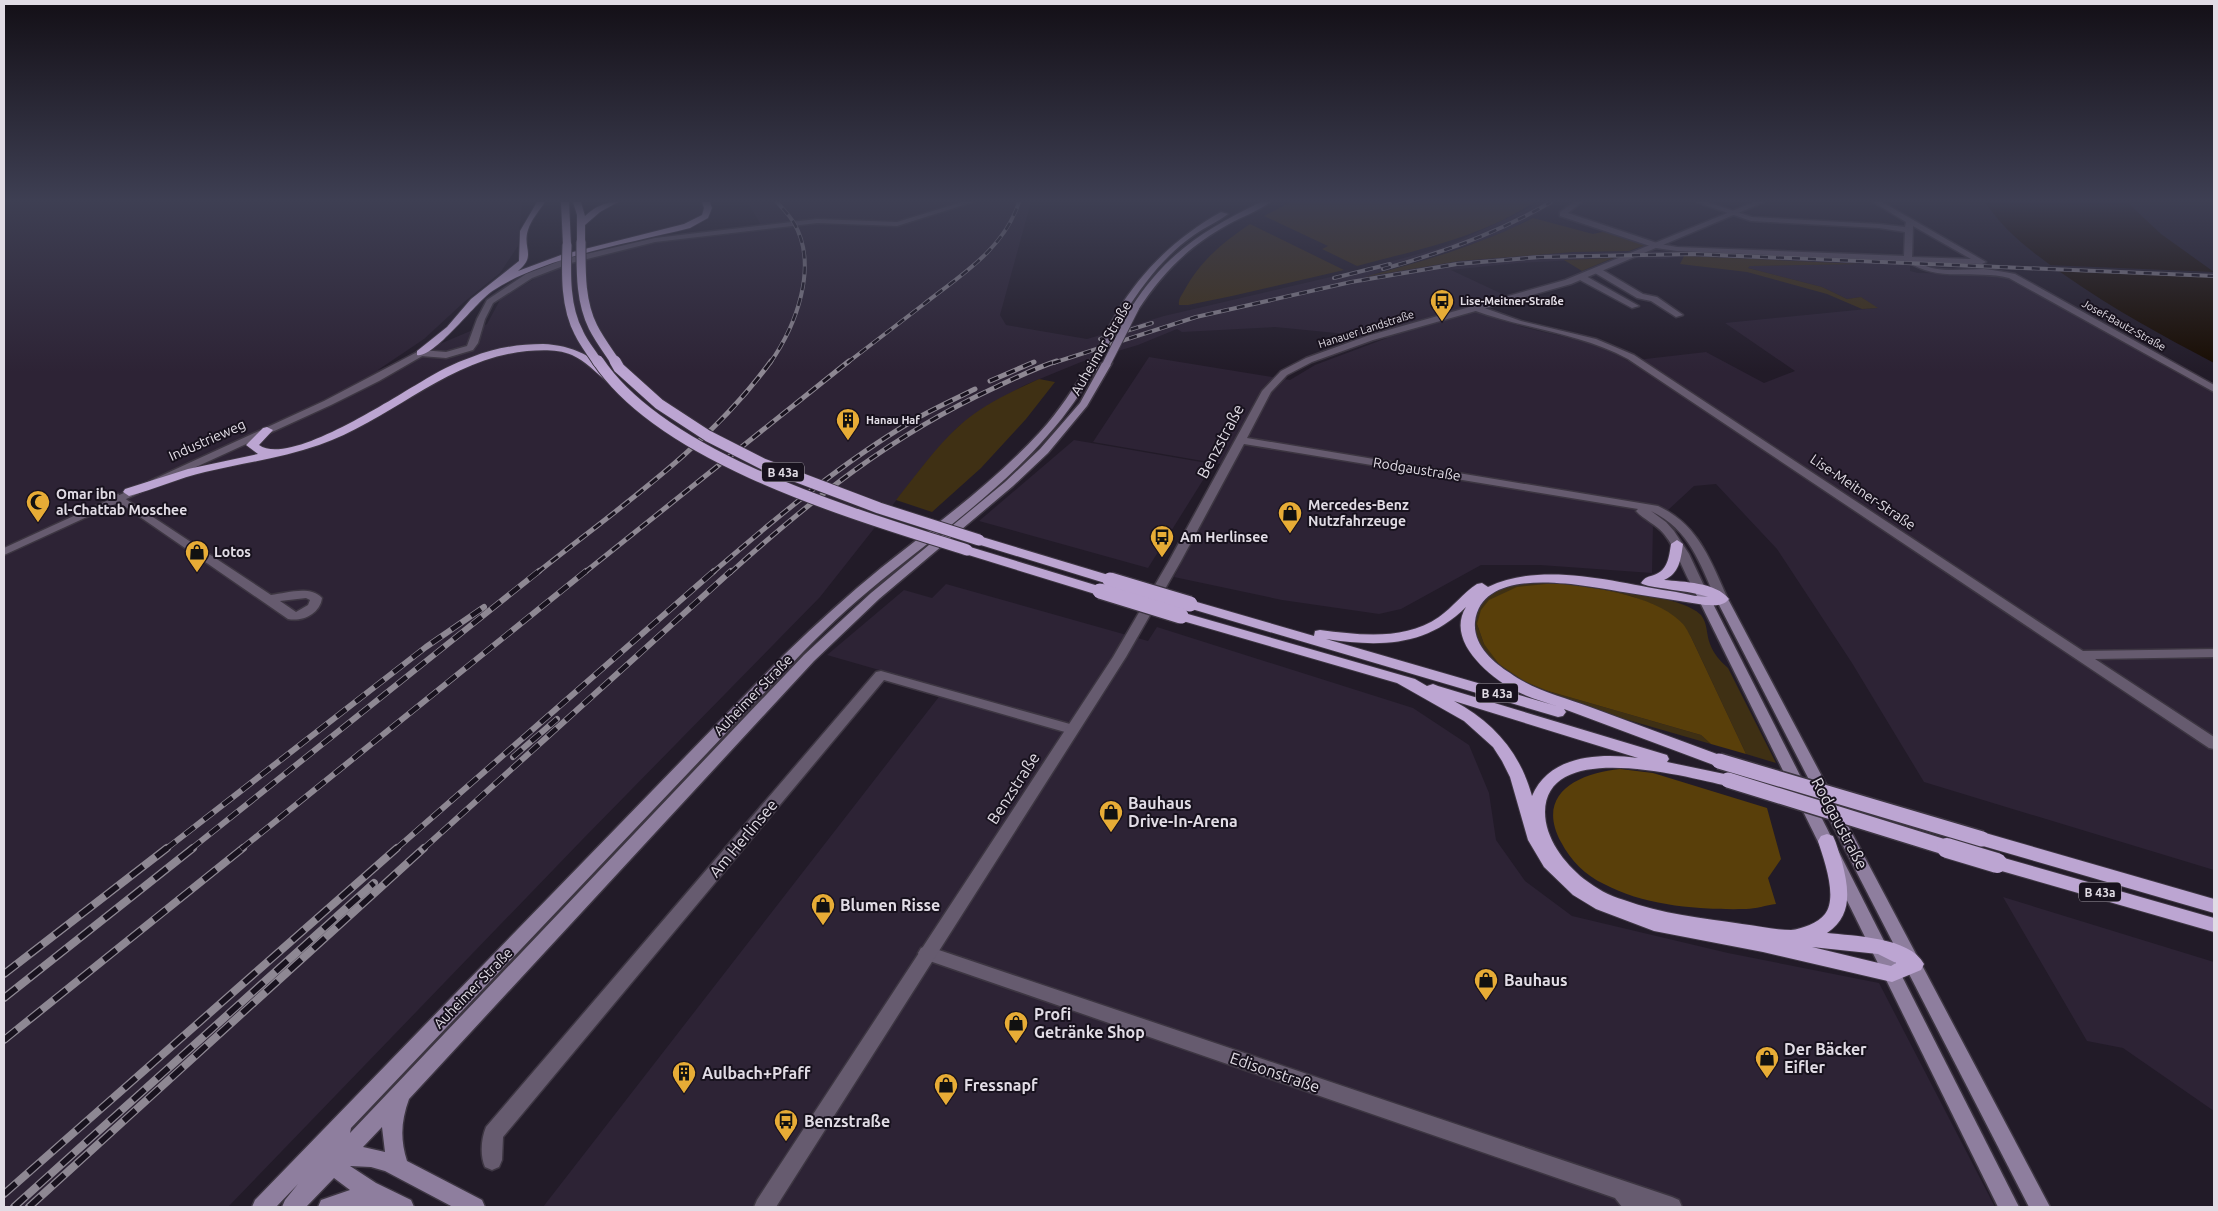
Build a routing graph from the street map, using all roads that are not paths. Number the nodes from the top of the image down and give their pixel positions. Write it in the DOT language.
graph roads {
  1 [pos="1908,258"];
  2 [pos="525,259"];
  3 [pos="557,259"];
  4 [pos="566,259"];
  5 [pos="578,259"];
  6 [pos="581,259"];
  7 [pos="1162,259"];
  8 [pos="1175,259"];
  9 [pos="1627,259"];
  10 [pos="1917,259"];
  11 [pos="1976,259"];
  12 [pos="1598,270"];
  13 [pos="1581,277"];
  14 [pos="494,286"];
  15 [pos="1634,306"];
  16 [pos="1476,308"];
  17 [pos="1679,315"];
  18 [pos="421,352"];
  19 [pos="1277,378"];
  20 [pos="611,380"];
  21 [pos="2214,389"];
  22 [pos="267,430"];
  23 [pos="1240,440"];
  24 [pos="283,452"];
  25 [pos="129,492"];
  26 [pos="118,497"];
  27 [pos="1593,499"];
  28 [pos="1677,544"];
  29 [pos="4,552"];
  30 [pos="1625,581"];
  31 [pos="1702,595"];
  32 [pos="1722,598"];
  33 [pos="269,599"];
  34 [pos="1274,628"];
  35 [pos="2214,653"];
  36 [pos="2081,655"];
  37 [pos="1402,680"];
  38 [pos="1072,729"];
  39 [pos="2214,744"];
  40 [pos="1719,761"];
  41 [pos="1728,780"];
  42 [pos="1827,841"];
  43 [pos="2214,906"];
  44 [pos="2214,925"];
  45 [pos="1790,936"];
  46 [pos="1880,946"];
  47 [pos="927,954"];
  48 [pos="1914,964"];
  49 [pos="1892,974"];
  50 [pos="407,1086"];
  51 [pos="343,1124"];
  52 [pos="337,1159"];
  53 [pos="492,1160"];
  54 [pos="399,1166"];
  55 [pos="288,1181"];
  56 [pos="1622,1190"];
  57 [pos="379,1195"];
  58 [pos="262,1207"];
  59 [pos="292,1207"];
  60 [pos="328,1207"];
  61 [pos="404,1207"];
  62 [pos="475,1207"];
  63 [pos="764,1207"];
  64 [pos="1634,1207"];
  65 [pos="1672,1207"];
  66 [pos="2009,1207"];
  67 [pos="2040,1207"];
  1 -- 21 [label="street, Josef-Bautz-Straße"];
  2 -- 14 [label="highway"];
  3 -- 14 [label="highway"];
  4 -- 20 [label="highway, B 43a, bridge"];
  5 -- 18 [label="street"];
  6 -- 34 [label="highway, B 43a, bridge"];
  7 -- 51 [label="main road, Auheimer Straße, bridge"];
  8 -- 50 [label="main road, Auheimer Straße, bridge"];
  9 -- 12 [label="street, Hanauer Landstraße"];
  10 -- 11 [label="street"];
  12 -- 13 [label="street, Hanauer Landstraße"];
  12 -- 17 [label="street"];
  13 -- 15 [label="street"];
  13 -- 16 [label="street, Hanauer Landstraße"];
  14 -- 18 [label="highway"];
  16 -- 19 [label="street, Hanauer Landstraße"];
  16 -- 36 [label="street, Lise-Meitner-Straße"];
  18 -- 22 [label="street, Industrieweg"];
  19 -- 23 [label="street, Benzstraße"];
  20 -- 24 [label="highway"];
  20 -- 37 [label="highway, B 43a, bridge"];
  22 -- 24 [label="highway"];
  22 -- 25 [label="street, Industrieweg"];
  23 -- 27 [label="street, Rodgaustraße"];
  23 -- 38 [label="street, Benzstraße"];
  24 -- 25 [label="highway"];
  25 -- 26 [label="street, Industrieweg"];
  26 -- 29 [label="street, Industrieweg"];
  26 -- 33 [label="street"];
  27 -- 28 [label="street, Rodgaustraße"];
  27 -- 32 [label="street, Rodgaustraße"];
  28 -- 30 [label="highway"];
  28 -- 31 [label="street, Rodgaustraße"];
  30 -- 31 [label="highway"];
  30 -- 34 [label="highway"];
  31 -- 32 [label="highway"];
  31 -- 40 [label="highway"];
  31 -- 42 [label="main road, Rodgaustraße"];
  32 -- 48 [label="main road, Rodgaustraße"];
  34 -- 40 [label="highway, B 43a"];
  35 -- 36 [label="street"];
  36 -- 39 [label="street, Lise-Meitner-Straße"];
  37 -- 41 [label="highway, B 43a"];
  37 -- 49 [label="highway"];
  38 -- 47 [label="street, Benzstraße"];
  38 -- 53 [label="street, Am Herlinsee"];
  40 -- 43 [label="highway, B 43a, bridge"];
  41 -- 44 [label="highway, B 43a, bridge"];
  41 -- 45 [label="highway"];
  42 -- 45 [label="highway"];
  42 -- 46 [label="main road, Rodgaustraße"];
  45 -- 46 [label="highway"];
  46 -- 48 [label="highway"];
  46 -- 49 [label="main road, Rodgaustraße"];
  47 -- 56 [label="street, Edisonstraße"];
  47 -- 63 [label="street, Benzstraße"];
  48 -- 49 [label="highway"];
  48 -- 67 [label="main road, Rodgaustraße"];
  49 -- 66 [label="main road, Rodgaustraße"];
  50 -- 52 [label="main road, Auheimer Straße"];
  50 -- 54 [label="main road"];
  51 -- 52 [label="main road"];
  51 -- 55 [label="main road, Auheimer Straße"];
  52 -- 54 [label="main road"];
  52 -- 55 [label="main road"];
  52 -- 57 [label="main road"];
  52 -- 59 [label="main road, Auheimer Straße"];
  54 -- 62 [label="main road"];
  55 -- 58 [label="main road, Auheimer Straße"];
  56 -- 64 [label="street"];
  56 -- 65 [label="street, Edisonstraße"];
  57 -- 60 [label="main road"];
  57 -- 61 [label="main road"];
}
